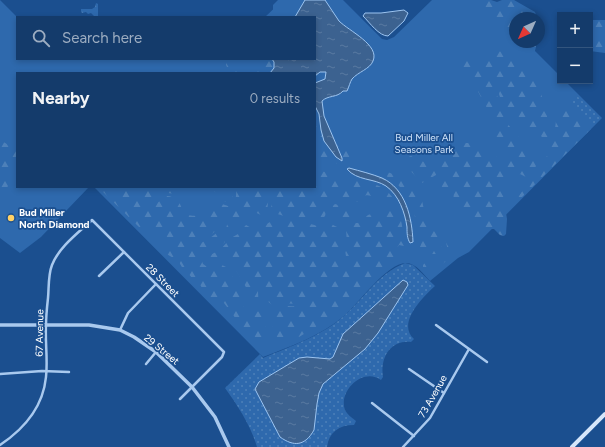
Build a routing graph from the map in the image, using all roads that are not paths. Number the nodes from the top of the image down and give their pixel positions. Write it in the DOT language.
graph roads {
  1 [pos="92,220"];
  2 [pos="124,252"];
  3 [pos="99,276"];
  4 [pos="156,284"];
  5 [pos="46,324"];
  6 [pos="436,324"];
  7 [pos="0,325"];
  8 [pos="120,330"];
  9 [pos="468,349"];
  10 [pos="156,352"];
  11 [pos="487,362"];
  12 [pos="146,364"];
  13 [pos="409,369"];
  14 [pos="46,371"];
  15 [pos="69,372"];
  16 [pos="0,374"];
  17 [pos="192,387"];
  18 [pos="444,393"];
  19 [pos="180,399"];
  20 [pos="372,403"];
  21 [pos="605,414"];
  22 [pos="414,436"];
  23 [pos="0,445"];
  24 [pos="230,447"];
  25 [pos="403,447"];
  26 [pos="572,447"];
  1 -- 2 [label="street, 28 Street"];
  1 -- 5 [label="street, 67 Avenue"];
  2 -- 3 [label="street"];
  2 -- 4 [label="street, 28 Street"];
  4 -- 8 [label="street"];
  4 -- 17 [label="street, 28 Street"];
  5 -- 7 [label="street, 29 Street"];
  5 -- 8 [label="street, 29 Street"];
  5 -- 14 [label="street, 67 Avenue"];
  6 -- 9 [label="street"];
  8 -- 10 [label="street, 29 Street"];
  9 -- 11 [label="street"];
  9 -- 18 [label="street, 73 Avenue"];
  10 -- 12 [label="street"];
  10 -- 17 [label="street, 29 Street"];
  13 -- 18 [label="street"];
  14 -- 15 [label="street"];
  14 -- 16 [label="street"];
  14 -- 23 [label="street, 67 Avenue"];
  17 -- 19 [label="street"];
  17 -- 24 [label="street, 29 Street"];
  18 -- 22 [label="street, 73 Avenue"];
  20 -- 22 [label="street"];
  21 -- 26 [label="main road"];
  22 -- 25 [label="street, 73 Avenue"];
}
